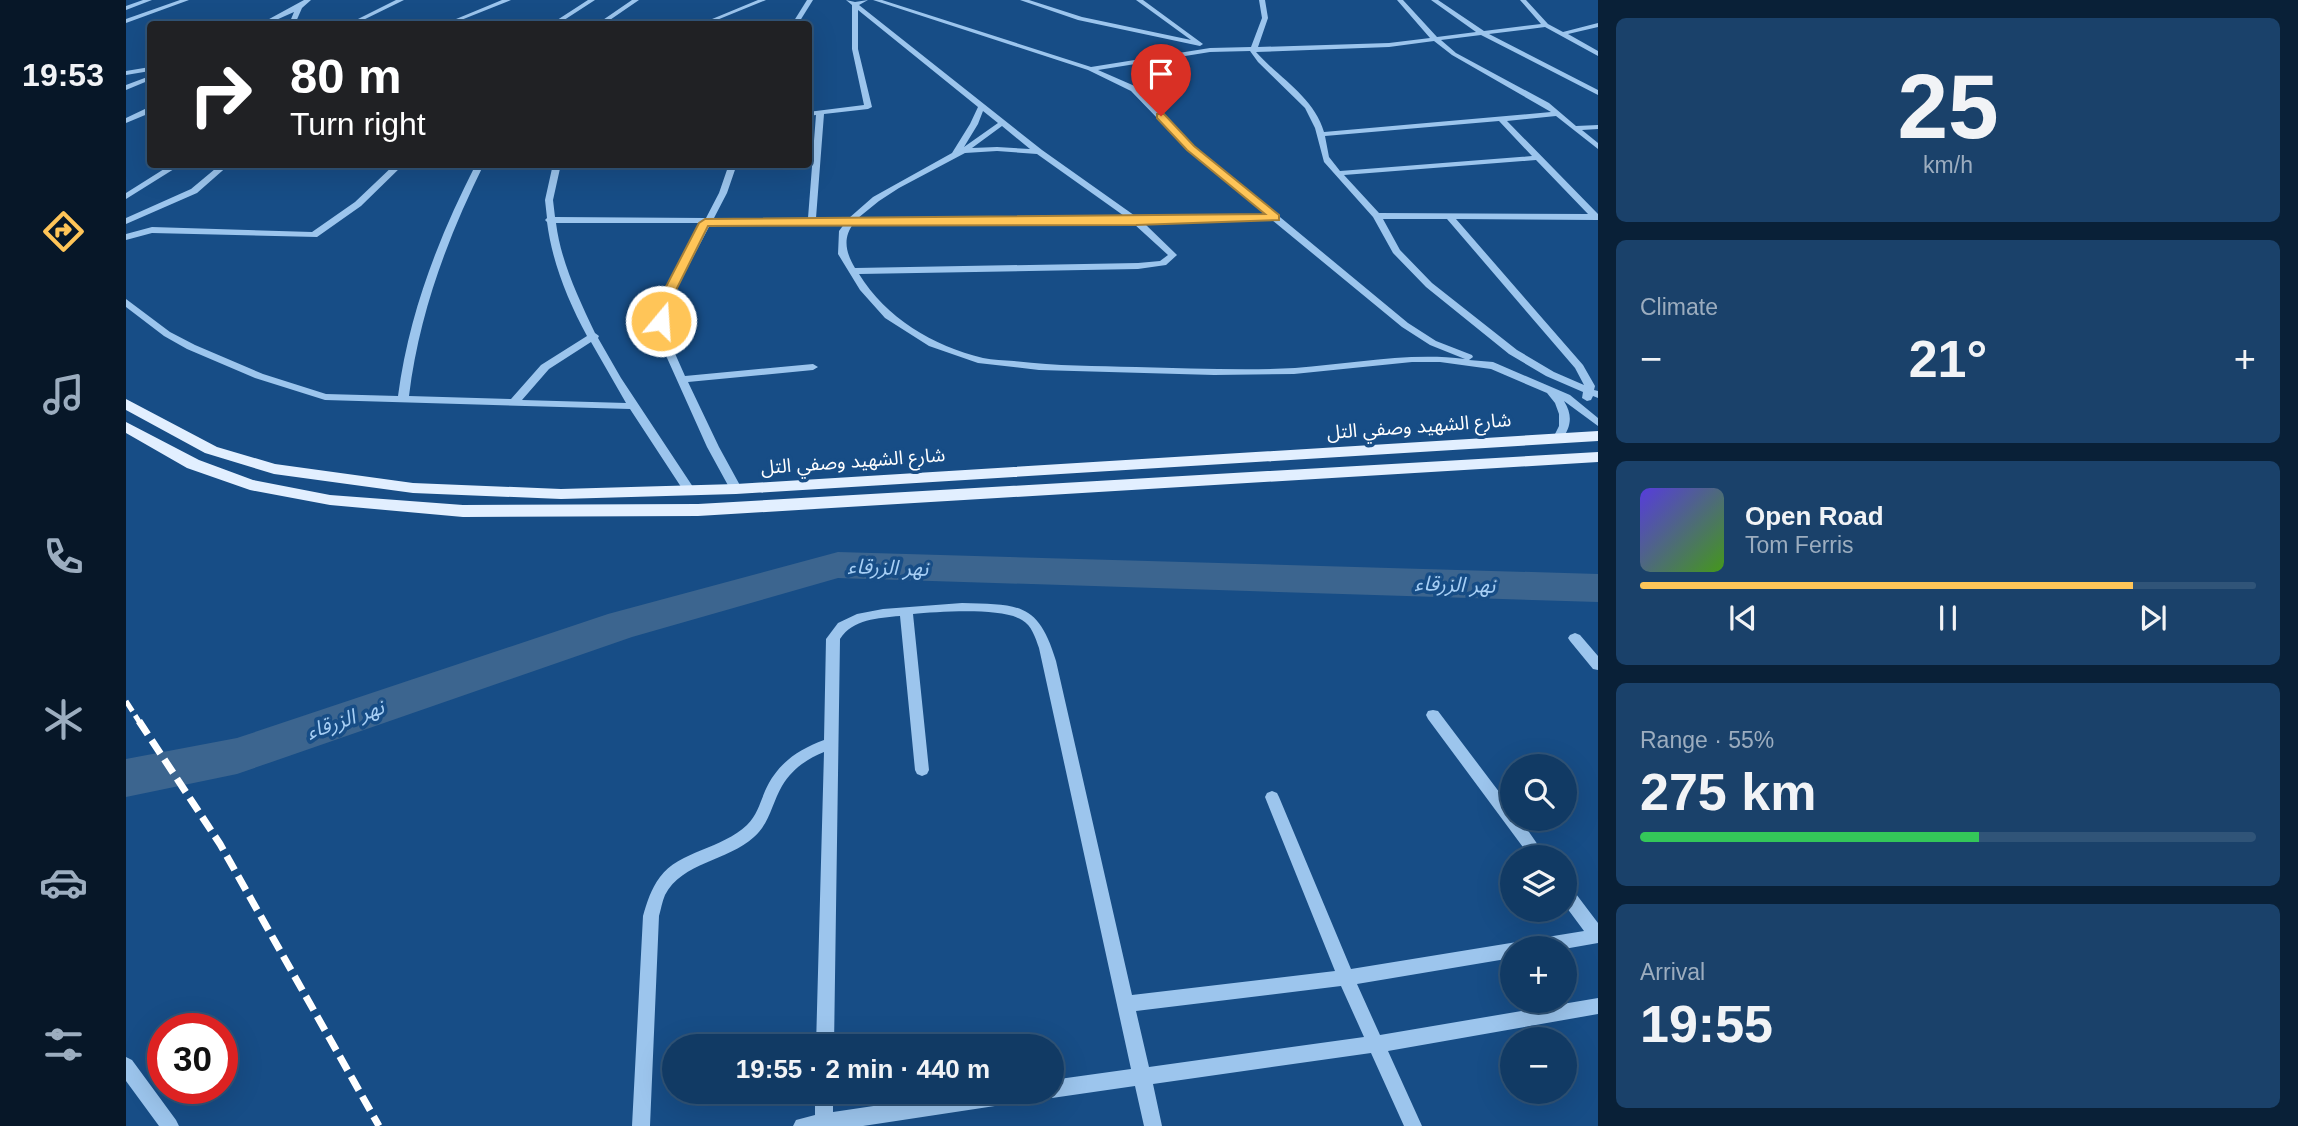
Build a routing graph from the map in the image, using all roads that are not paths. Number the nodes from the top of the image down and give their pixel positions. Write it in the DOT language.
graph roads {
  1 [pos="149,0"];
  2 [pos="186,0"];
  3 [pos="308,0"];
  4 [pos="401,0"];
  5 [pos="508,0"];
  6 [pos="592,0"];
  7 [pos="636,0"];
  8 [pos="763,0"];
  9 [pos="810,0"];
  10 [pos="865,0"];
  11 [pos="876,0"];
  12 [pos="1023,0"];
  13 [pos="1139,0"];
  14 [pos="1262,0"];
  15 [pos="1401,0"];
  16 [pos="1434,0"];
  17 [pos="1523,0"];
  18 [pos="852,2"];
  19 [pos="299,7"];
  20 [pos="126,8"];
  21 [pos="126,21"];
  22 [pos="269,21"];
  23 [pos="292,21"];
  24 [pos="357,21"];
  25 [pos="456,21"];
  26 [pos="559,21"];
  27 [pos="604,21"];
  28 [pos="710,21"];
  29 [pos="797,21"];
  30 [pos="1546,24"];
  31 [pos="1598,25"];
  32 [pos="1561,34"];
  33 [pos="1485,35"];
  34 [pos="1436,40"];
  35 [pos="1200,44"];
  36 [pos="1252,48"];
  37 [pos="1210,50"];
  38 [pos="1598,54"];
  39 [pos="1090,69"];
  40 [pos="147,70"];
  41 [pos="126,74"];
  42 [pos="147,79"];
  43 [pos="126,88"];
  44 [pos="1598,93"];
  45 [pos="981,107"];
  46 [pos="147,111"];
  47 [pos="820,113"];
  48 [pos="812,114"];
  49 [pos="1558,114"];
  50 [pos="1502,120"];
  51 [pos="126,121"];
  52 [pos="1002,122"];
  53 [pos="1598,127"];
  54 [pos="1577,128"];
  55 [pos="1323,134"];
  56 [pos="1598,147"];
  57 [pos="1040,152"];
  58 [pos="956,153"];
  59 [pos="1538,158"];
  60 [pos="172,168"];
  61 [pos="221,168"];
  62 [pos="396,168"];
  63 [pos="478,168"];
  64 [pos="556,168"];
  65 [pos="732,168"];
  66 [pos="1339,173"];
  67 [pos="126,197"];
  68 [pos="1377,216"];
  69 [pos="1450,216"];
  70 [pos="1275,217"];
  71 [pos="1596,217"];
  72 [pos="550,220"];
  73 [pos="850,220"];
  74 [pos="126,221"];
  75 [pos="811,221"];
  76 [pos="1136,221"];
  77 [pos="705,223"];
  78 [pos="126,237"];
  79 [pos="854,271"];
  80 [pos="126,302"];
  81 [pos="594,336"];
  82 [pos="1494,366"];
  83 [pos="813,367"];
  84 [pos="682,379"];
  85 [pos="1550,389"];
  86 [pos="1594,394"];
  87 [pos="403,400"];
  88 [pos="513,403"];
  89 [pos="126,404"];
  90 [pos="1579,405"];
  91 [pos="634,406"];
  92 [pos="1598,409"];
  93 [pos="1598,423"];
  94 [pos="126,427"];
  95 [pos="1598,436"];
  96 [pos="1558,438"];
  97 [pos="1598,457"];
  98 [pos="736,489"];
  99 [pos="689,490"];
  100 [pos="906,610"];
  101 [pos="1575,638"];
  102 [pos="1598,664"];
  103 [pos="1433,715"];
  104 [pos="832,743"];
  105 [pos="922,770"];
  106 [pos="1272,797"];
  107 [pos="1529,845"];
  108 [pos="1577,908"];
  109 [pos="1598,936"];
  110 [pos="1577,939"];
  111 [pos="1500,952"];
  112 [pos="1346,978"];
  113 [pos="1125,1004"];
  114 [pos="1598,1006"];
  115 [pos="825,1034"];
  116 [pos="1376,1044"];
  117 [pos="126,1066"];
  118 [pos="1142,1076"];
  119 [pos="1064,1087"];
  120 [pos="824,1104"];
  121 [pos="944,1104"];
  122 [pos="824,1121"];
  123 [pos="170,1126"];
  124 [pos="641,1126"];
  125 [pos="802,1126"];
  126 [pos="1153,1126"];
  127 [pos="1412,1126"];
  1 -- 20 [label="street"];
  2 -- 21 [label="street"];
  3 -- 19 [label="street"];
  4 -- 24 [label="street"];
  5 -- 25 [label="street"];
  6 -- 26 [label="street"];
  7 -- 27 [label="street"];
  8 -- 28 [label="street"];
  9 -- 29 [label="street"];
  10 -- 18 [label="street"];
  11 -- 39 [label="street"];
  12 -- 35 [label="street"];
  13 -- 35 [label="street"];
  14 -- 36 [label="street"];
  15 -- 34 [label="street"];
  16 -- 33 [label="street"];
  17 -- 30 [label="street"];
  18 -- 45 [label="street"];
  18 -- 47 [label="street"];
  19 -- 22 [label="street"];
  19 -- 23 [label="street"];
  30 -- 32 [label="street"];
  30 -- 33 [label="street"];
  31 -- 32 [label="street"];
  32 -- 38 [label="street"];
  33 -- 34 [label="street"];
  33 -- 44 [label="street"];
  34 -- 36 [label="street"];
  34 -- 49 [label="street"];
  35 -- 37 [label="street"];
  36 -- 37 [label="street"];
  36 -- 55 [label="street"];
  37 -- 39 [label="street"];
  39 -- 70 [label="street"];
  40 -- 41 [label="street"];
  42 -- 43 [label="street"];
  45 -- 52 [label="street"];
  45 -- 58 [label="street"];
  46 -- 51 [label="street"];
  47 -- 48 [label="street"];
  47 -- 75 [label="street"];
  49 -- 50 [label="street"];
  49 -- 54 [label="street"];
  50 -- 55 [label="street"];
  50 -- 59 [label="street"];
  52 -- 57 [label="street"];
  52 -- 58 [label="street"];
  53 -- 54 [label="street"];
  54 -- 56 [label="street"];
  55 -- 66 [label="street"];
  57 -- 58 [label="street"];
  57 -- 76 [label="street"];
  58 -- 73 [label="street"];
  59 -- 66 [label="street"];
  59 -- 71 [label="street"];
  60 -- 67 [label="street"];
  61 -- 74 [label="street"];
  62 -- 78 [label="street"];
  63 -- 87 [label="street"];
  64 -- 72 [label="street"];
  65 -- 77 [label="street"];
  66 -- 68 [label="street"];
  68 -- 69 [label="street"];
  68 -- 86 [label="street"];
  69 -- 71 [label="street"];
  69 -- 86 [label="street"];
  70 -- 76 [label="street"];
  70 -- 82 [label="street"];
  72 -- 77 [label="street"];
  72 -- 81 [label="street"];
  73 -- 75 [label="street"];
  73 -- 76 [label="street"];
  73 -- 79 [label="street"];
  75 -- 77 [label="street"];
  76 -- 79 [label="street"];
  77 -- 84 [label="street"];
  79 -- 82 [label="street"];
  80 -- 87 [label="street"];
  81 -- 88 [label="street"];
  81 -- 91 [label="street"];
  82 -- 85 [label="street"];
  83 -- 84 [label="street"];
  84 -- 98 [label="street"];
  85 -- 90 [label="street"];
  85 -- 96 [label="street"];
  86 -- 90 [label="street"];
  87 -- 88 [label="street"];
  88 -- 91 [label="street"];
  89 -- 99 [label="main road, شارع الشهيد وصفي التل"];
  90 -- 92 [label="street"];
  90 -- 93 [label="street"];
  91 -- 99 [label="street"];
  94 -- 97 [label="main road, شارع الشهيد وصفي التل"];
  95 -- 96 [label="main road, شارع الشهيد وصفي التل"];
  96 -- 98 [label="main road, شارع الشهيد وصفي التل"];
  98 -- 99 [label="main road, شارع الشهيد وصفي التل"];
  100 -- 104 [label="street"];
  100 -- 105 [label="street"];
  100 -- 113 [label="street"];
  101 -- 102 [label="street"];
  103 -- 107 [label="street"];
  104 -- 115 [label="street"];
  104 -- 124 [label="street"];
  106 -- 112 [label="street"];
  108 -- 109 [label="street"];
  109 -- 110 [label="street"];
  111 -- 112 [label="street"];
  112 -- 113 [label="street"];
  112 -- 116 [label="street"];
  113 -- 118 [label="street"];
  114 -- 116 [label="street"];
  116 -- 118 [label="street"];
  116 -- 127 [label="street"];
  117 -- 123 [label="street"];
  118 -- 119 [label="street"];
  118 -- 126 [label="street"];
  120 -- 122 [label="street"];
  121 -- 122 [label="street"];
  122 -- 125 [label="street"];
}
